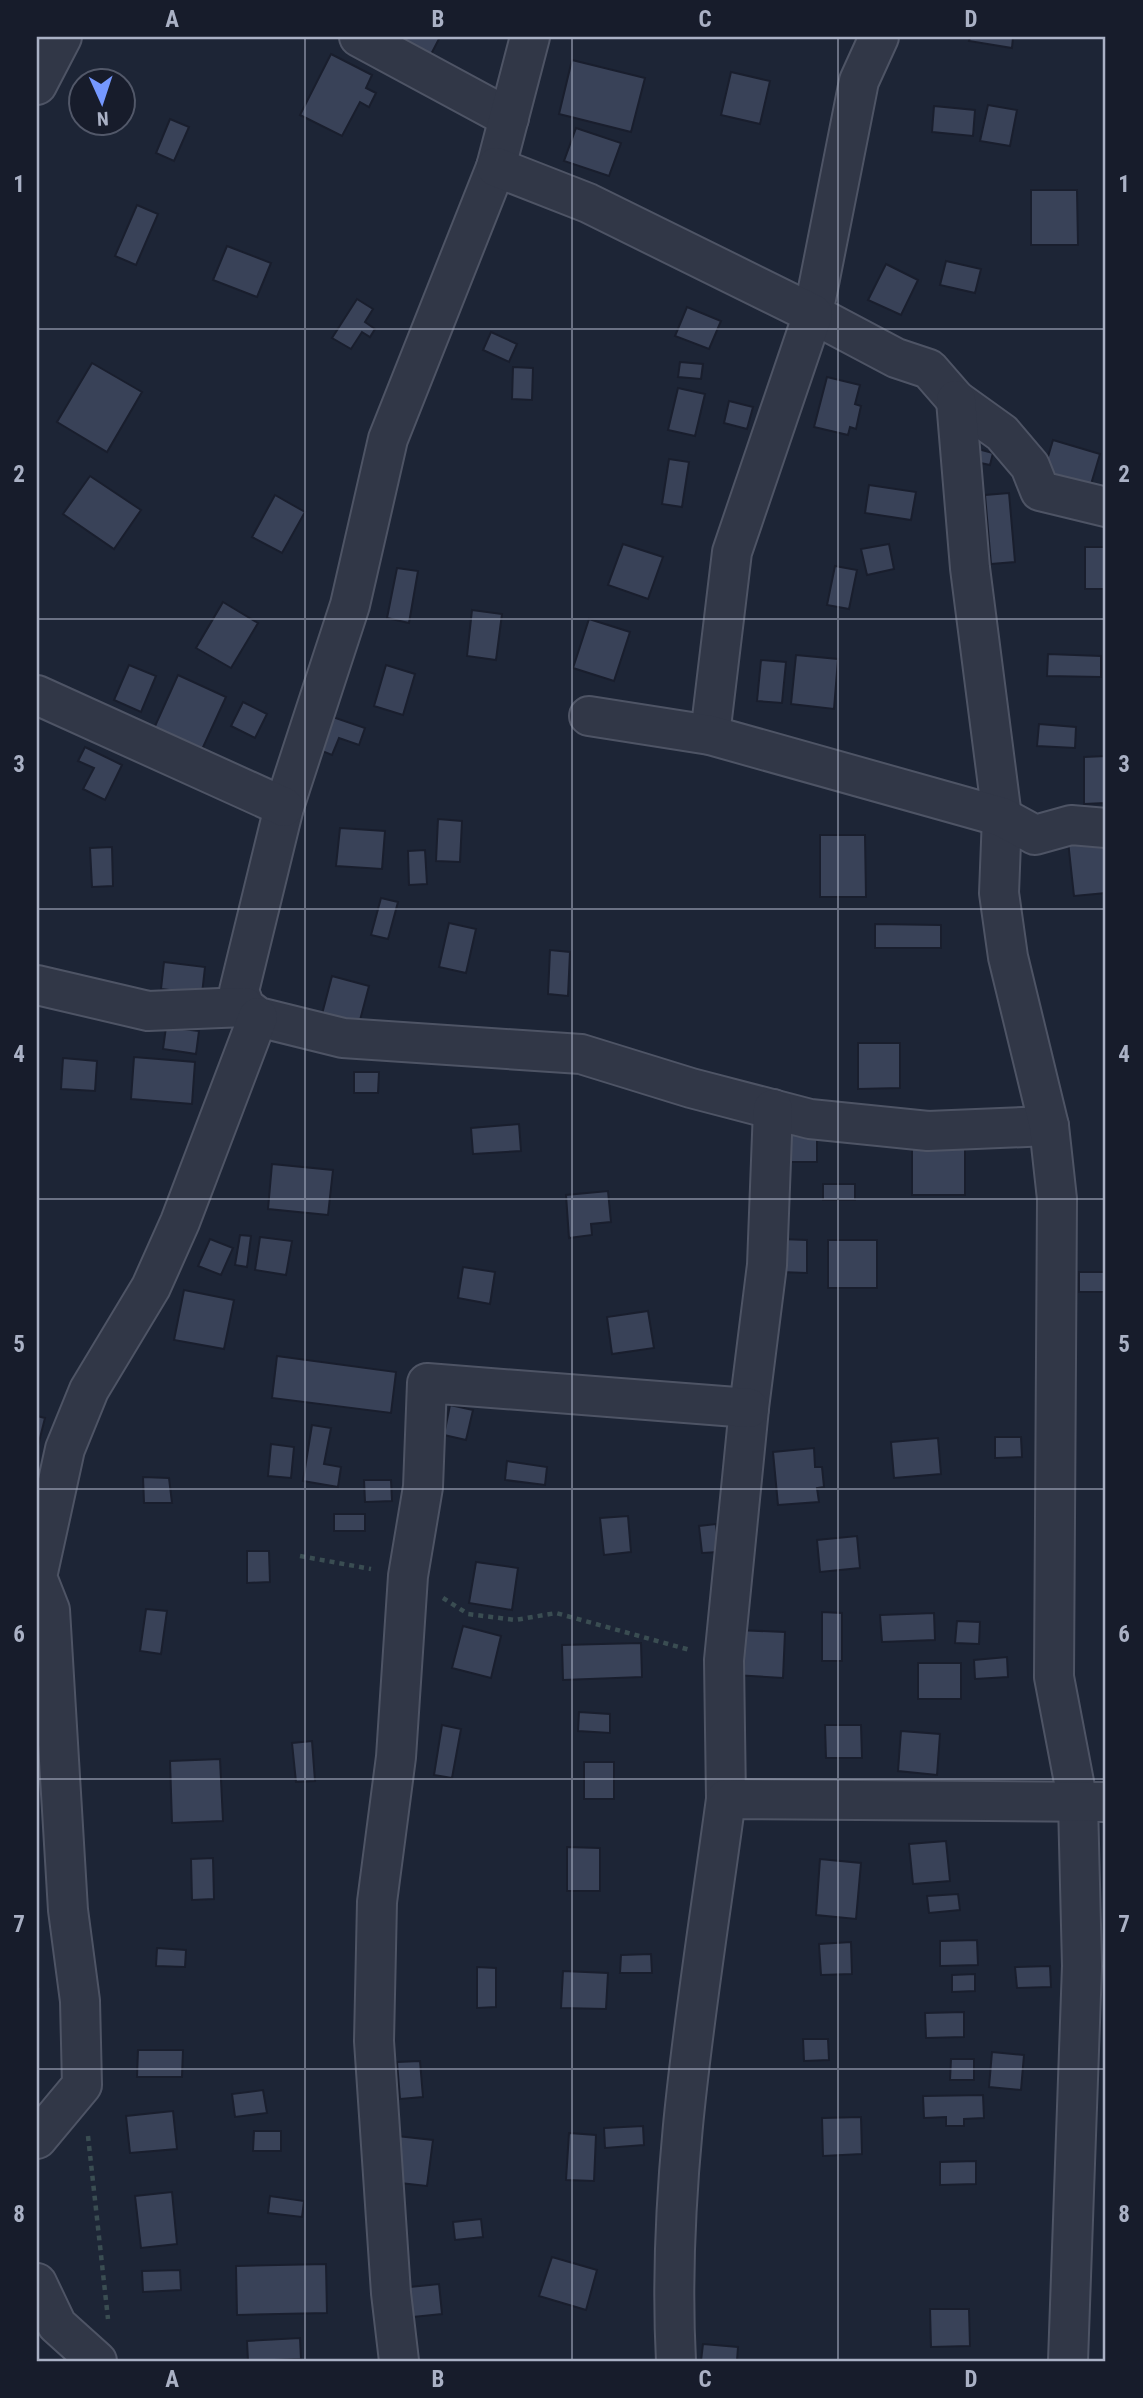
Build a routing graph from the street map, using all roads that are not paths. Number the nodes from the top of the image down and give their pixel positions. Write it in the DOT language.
graph roads {
  1 [pos="62,37"];
  2 [pos="359,37"];
  3 [pos="530,37"];
  4 [pos="879,37"];
  5 [pos="37,85"];
  6 [pos="509,118"];
  7 [pos="496,167"];
  8 [pos="813,314"];
  9 [pos="956,400"];
  10 [pos="1106,507"];
  11 [pos="37,695"];
  12 [pos="589,716"];
  13 [pos="710,735"];
  14 [pos="284,807"];
  15 [pos="1002,817"];
  16 [pos="1106,828"];
  17 [pos="37,985"];
  18 [pos="252,1012"];
  19 [pos="774,1109"];
  20 [pos="1049,1126"];
  21 [pos="749,1408"];
  22 [pos="726,1799"];
  23 [pos="1092,1803"];
  24 [pos="37,2139"];
  25 [pos="37,2283"];
  26 [pos="97,2361"];
  27 [pos="399,2361"];
  28 [pos="676,2361"];
  29 [pos="1068,2361"];
  1 -- 5 [label="street"];
  2 -- 6 [label="street"];
  3 -- 6 [label="street"];
  4 -- 8 [label="street"];
  6 -- 7 [label="street"];
  7 -- 8 [label="street"];
  7 -- 14 [label="street"];
  8 -- 9 [label="street"];
  8 -- 13 [label="street"];
  9 -- 10 [label="street"];
  9 -- 15 [label="street"];
  11 -- 14 [label="street"];
  12 -- 13 [label="street"];
  13 -- 15 [label="street"];
  14 -- 18 [label="street"];
  15 -- 16 [label="street"];
  15 -- 20 [label="street"];
  17 -- 18 [label="street"];
  18 -- 19 [label="street"];
  18 -- 24 [label="street"];
  19 -- 20 [label="street"];
  19 -- 21 [label="street"];
  20 -- 23 [label="street"];
  21 -- 22 [label="street"];
  21 -- 27 [label="street"];
  22 -- 23 [label="street"];
  22 -- 28 [label="street"];
  23 -- 29 [label="street"];
  25 -- 26 [label="street"];
}
